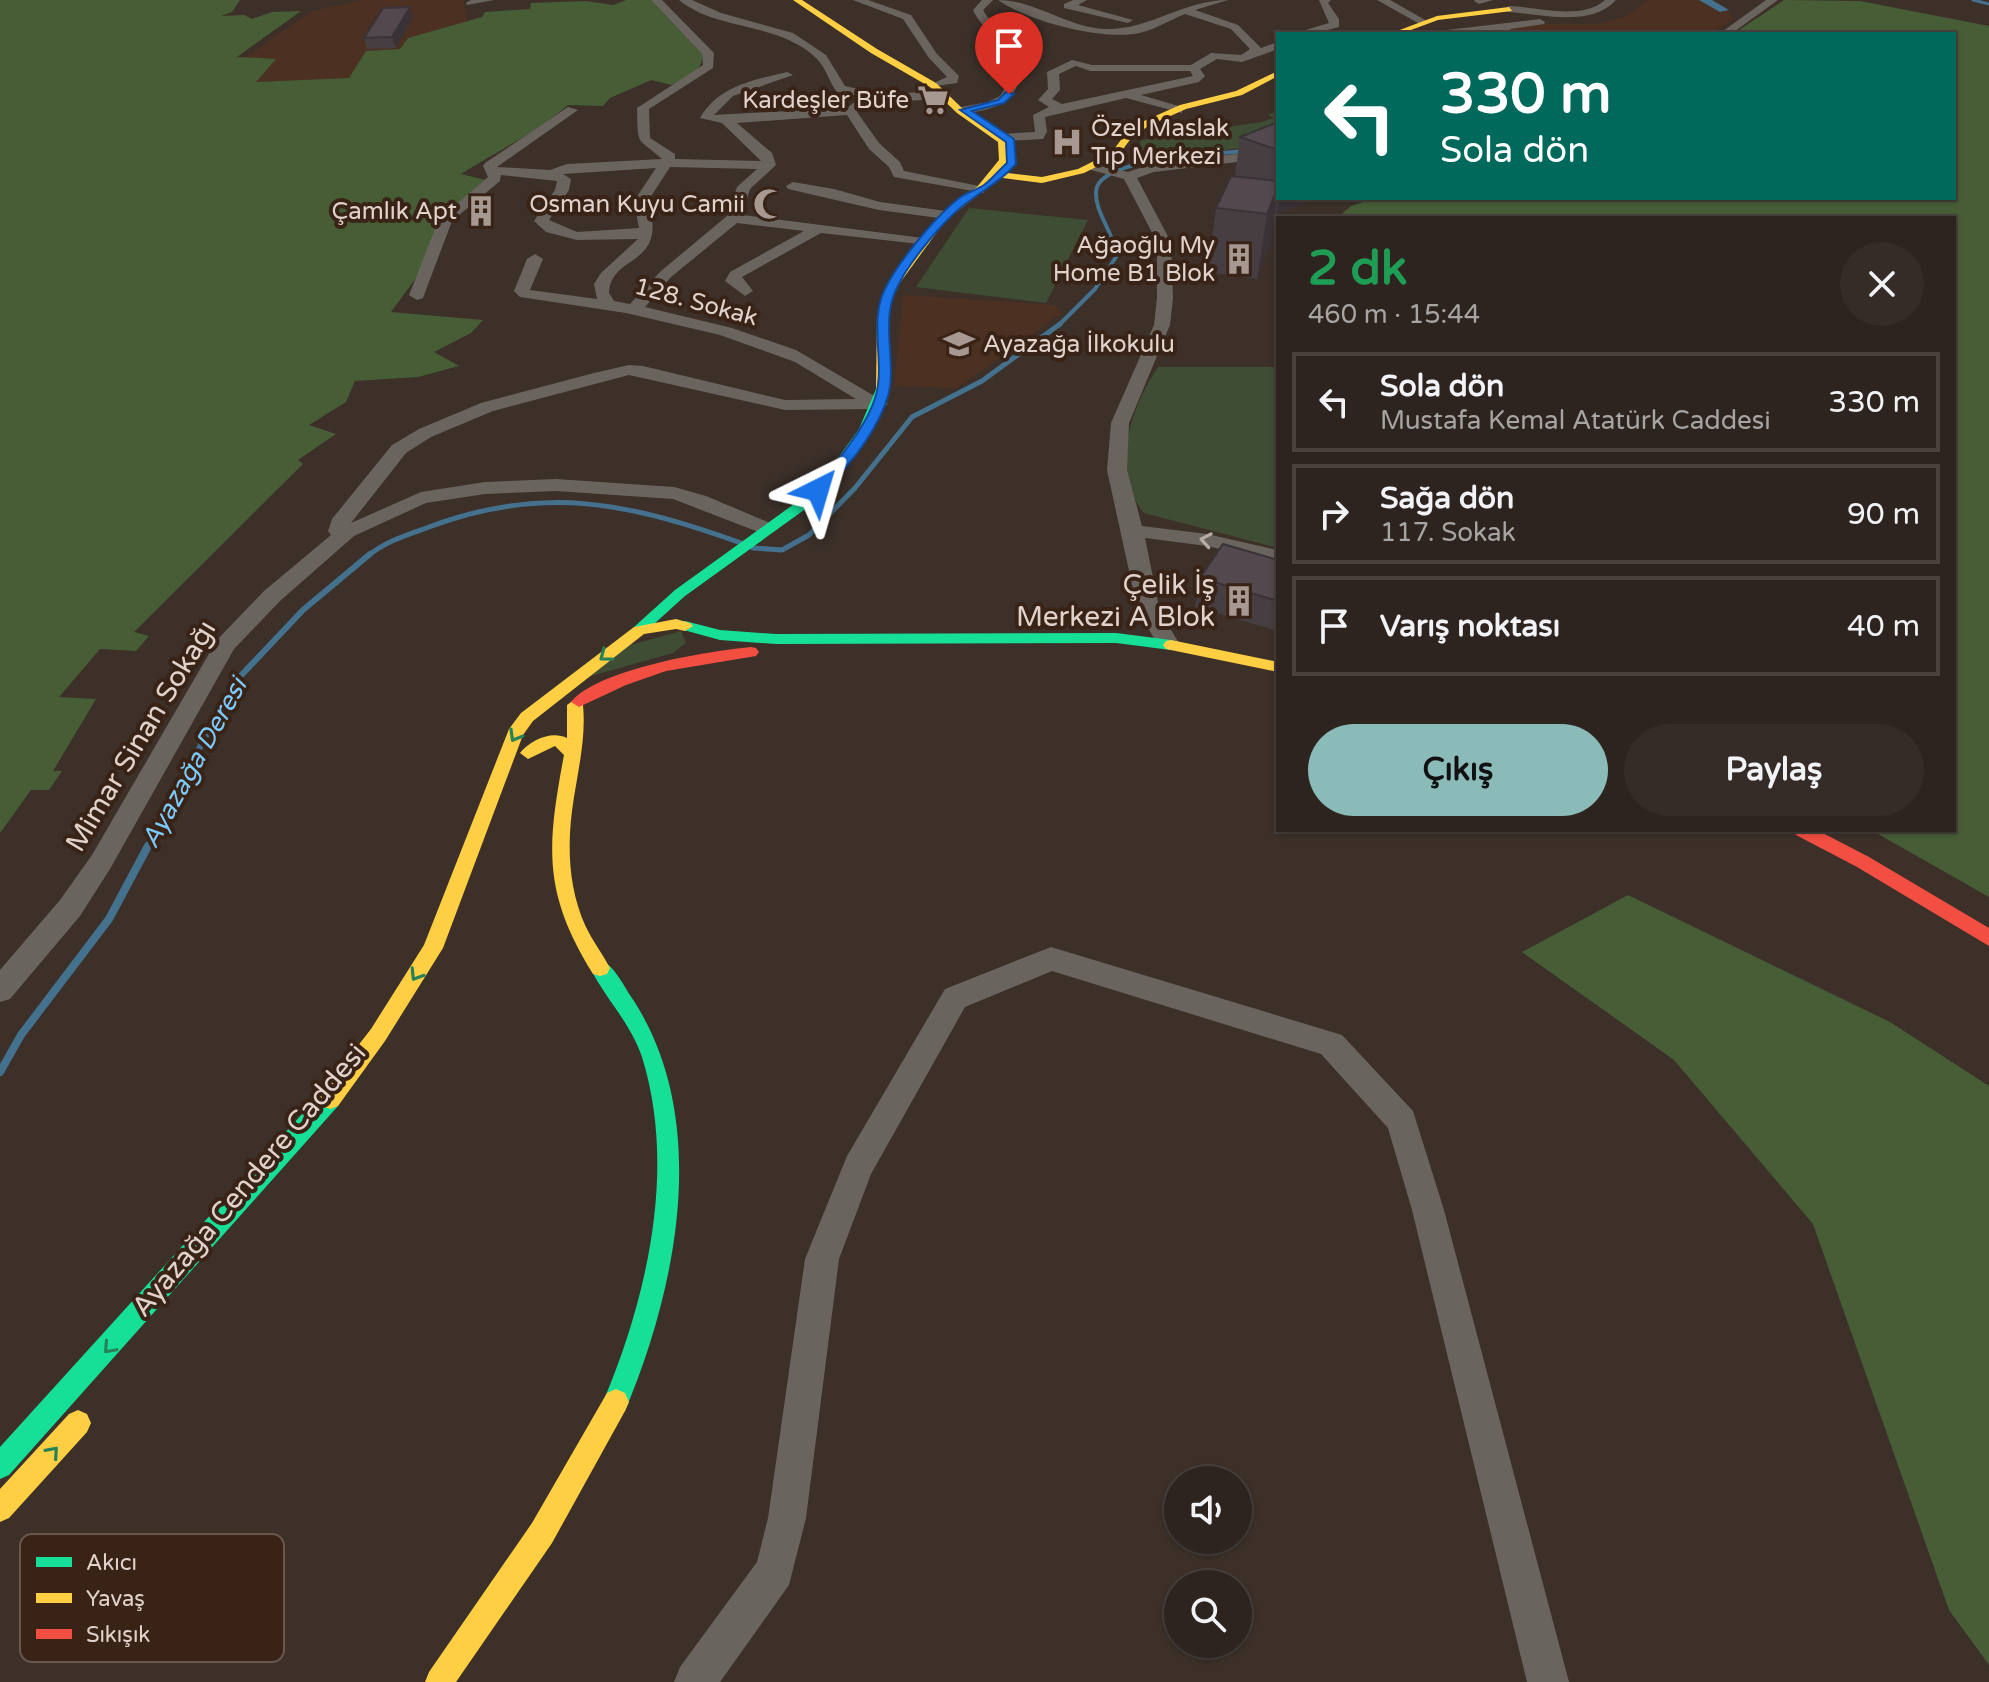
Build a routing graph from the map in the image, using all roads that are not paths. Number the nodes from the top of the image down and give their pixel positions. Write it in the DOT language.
graph roads {
  1 [pos="489,0"];
  2 [pos="656,0"];
  3 [pos="684,0"];
  4 [pos="797,0"];
  5 [pos="858,0"];
  6 [pos="988,0"];
  7 [pos="1003,0"];
  8 [pos="1082,0"];
  9 [pos="1223,0"];
  10 [pos="1326,0"];
  11 [pos="1382,0"];
  12 [pos="1547,0"];
  13 [pos="1611,0"];
  14 [pos="1773,0"];
  15 [pos="471,3"];
  16 [pos="1509,9"];
  17 [pos="1183,10"];
  18 [pos="1596,23"];
  19 [pos="1147,25"];
  20 [pos="1492,28"];
  21 [pos="1135,31"];
  22 [pos="1412,31"];
  23 [pos="1305,32"];
  24 [pos="1456,32"];
  25 [pos="1508,32"];
  26 [pos="1727,32"];
  27 [pos="1076,44"];
  28 [pos="1119,44"];
  29 [pos="1276,46"];
  30 [pos="1255,54"];
  31 [pos="1193,68"];
  32 [pos="787,75"];
  33 [pos="1276,76"];
  34 [pos="1127,94"];
  35 [pos="949,96"];
  36 [pos="871,97"];
  37 [pos="783,104"];
  38 [pos="852,108"];
  39 [pos="1060,108"];
  40 [pos="572,110"];
  41 [pos="1178,110"];
  42 [pos="726,120"];
  43 [pos="1002,138"];
  44 [pos="1123,143"];
  45 [pos="1276,153"];
  46 [pos="668,163"];
  47 [pos="769,165"];
  48 [pos="1091,168"];
  49 [pos="493,171"];
  50 [pos="1001,172"];
  51 [pos="551,174"];
  52 [pos="1129,176"];
  53 [pos="793,186"];
  54 [pos="979,190"];
  55 [pos="946,215"];
  56 [pos="853,216"];
  57 [pos="734,218"];
  58 [pos="816,230"];
  59 [pos="646,232"];
  60 [pos="923,242"];
  61 [pos="535,259"];
  62 [pos="745,291"];
  63 [pos="417,295"];
  64 [pos="607,303"];
  65 [pos="634,309"];
  66 [pos="879,404"];
  67 [pos="372,485"];
  68 [pos="421,498"];
  69 [pos="1133,531"];
  70 [pos="761,534"];
  71 [pos="342,535"];
  72 [pos="1276,556"];
  73 [pos="1140,574"];
  74 [pos="706,576"];
  75 [pos="700,628"];
  76 [pos="639,630"];
  77 [pos="1116,638"];
  78 [pos="1046,639"];
  79 [pos="911,641"];
  80 [pos="1173,650"];
  81 [pos="676,660"];
  82 [pos="1276,667"];
  83 [pos="623,677"];
  84 [pos="1276,678"];
  85 [pos="570,682"];
  86 [pos="563,713"];
  87 [pos="528,753"];
  88 [pos="573,753"];
  89 [pos="1806,832"];
  90 [pos="1834,832"];
  91 [pos="486,861"];
  92 [pos="1989,921"];
  93 [pos="1989,938"];
  94 [pos="0,990"];
  95 [pos="86,1415"];
  96 [pos="0,1466"];
  97 [pos="0,1509"];
  98 [pos="439,1682"];
  99 [pos="695,1682"];
  100 [pos="1548,1682"];
  1 -- 15 [label="street"];
  2 -- 46 [label="street"];
  3 -- 36 [label="street"];
  4 -- 35 [label="street"];
  5 -- 35 [label="street"];
  6 -- 35 [label="street"];
  7 -- 27 [label="street"];
  8 -- 19 [label="street"];
  9 -- 17 [label="street"];
  10 -- 23 [label="street"];
  11 -- 22 [label="street"];
  12 -- 16 [label="street"];
  13 -- 16 [label="street"];
  14 -- 26 [label="street"];
  16 -- 22 [label="street"];
  17 -- 19 [label="street"];
  17 -- 30 [label="street"];
  18 -- 20 [label="street"];
  19 -- 21 [label="street"];
  20 -- 24 [label="street"];
  20 -- 25 [label="street"];
  21 -- 27 [label="street"];
  21 -- 28 [label="street"];
  27 -- 31 [label="street"];
  27 -- 39 [label="street"];
  29 -- 30 [label="street"];
  30 -- 31 [label="street"];
  31 -- 34 [label="street"];
  32 -- 42 [label="street"];
  33 -- 41 [label="street"];
  34 -- 39 [label="street"];
  34 -- 41 [label="street"];
  35 -- 36 [label="street"];
  35 -- 43 [label="street"];
  36 -- 38 [label="street"];
  37 -- 38 [label="street"];
  38 -- 42 [label="street"];
  38 -- 54 [label="street"];
  39 -- 43 [label="street"];
  40 -- 49 [label="street"];
  41 -- 44 [label="street"];
  42 -- 47 [label="street"];
  43 -- 50 [label="street"];
  44 -- 48 [label="street"];
  44 -- 50 [label="street"];
  45 -- 52 [label="street"];
  46 -- 47 [label="street"];
  46 -- 51 [label="street"];
  46 -- 59 [label="street"];
  47 -- 57 [label="street"];
  48 -- 50 [label="street"];
  48 -- 52 [label="street"];
  49 -- 51 [label="street"];
  49 -- 63 [label="street"];
  50 -- 54 [label="street"];
  51 -- 59 [label="street"];
  52 -- 69 [label="street"];
  53 -- 56 [label="street"];
  54 -- 55 [label="street"];
  55 -- 56 [label="street"];
  55 -- 60 [label="street"];
  56 -- 58 [label="street"];
  56 -- 60 [label="street"];
  57 -- 58 [label="street"];
  57 -- 65 [label="street"];
  58 -- 62 [label="street"];
  59 -- 64 [label="street"];
  60 -- 66 [label="street"];
  61 -- 64 [label="street, 128. Sokak"];
  64 -- 65 [label="street, 128. Sokak"];
  65 -- 66 [label="street, 128. Sokak"];
  66 -- 67 [label="street"];
  66 -- 70 [label="street, Ayazağa Cendere Caddesi"];
  67 -- 68 [label="street"];
  67 -- 71 [label="street"];
  68 -- 70 [label="street, Mimar Sinan Sokağı"];
  68 -- 71 [label="street, Mimar Sinan Sokağı"];
  72 -- 69 [label="street, one-way"];
  69 -- 73 [label="street"];
  70 -- 74 [label="street, Ayazağa Cendere Caddesi"];
  71 -- 94 [label="street, Mimar Sinan Sokağı"];
  73 -- 77 [label="street"];
  73 -- 80 [label="street"];
  74 -- 75 [label="street"];
  74 -- 76 [label="street, Ayazağa Cendere Caddesi"];
  75 -- 76 [label="street"];
  75 -- 79 [label="street"];
  75 -- 81 [label="street"];
  76 -- 85 [label="street, Ayazağa Cendere Caddesi, one-way"];
  77 -- 78 [label="street"];
  77 -- 80 [label="street"];
  78 -- 79 [label="street"];
  78 -- 80 [label="street"];
  79 -- 81 [label="street"];
  80 -- 82 [label="street"];
  80 -- 84 [label="street"];
  81 -- 83 [label="street"];
  83 -- 86 [label="street"];
  83 -- 88 [label="street"];
  85 -- 86 [label="street"];
  85 -- 96 [label="street, Ayazağa Cendere Caddesi, one-way"];
  86 -- 87 [label="street"];
  86 -- 88 [label="street"];
  87 -- 88 [label="street"];
  87 -- 91 [label="street"];
  88 -- 98 [label="street"];
  89 -- 93 [label="street"];
  90 -- 92 [label="street"];
  97 -- 95 [label="street, one-way"];
  99 -- 100 [label="street"];
}
